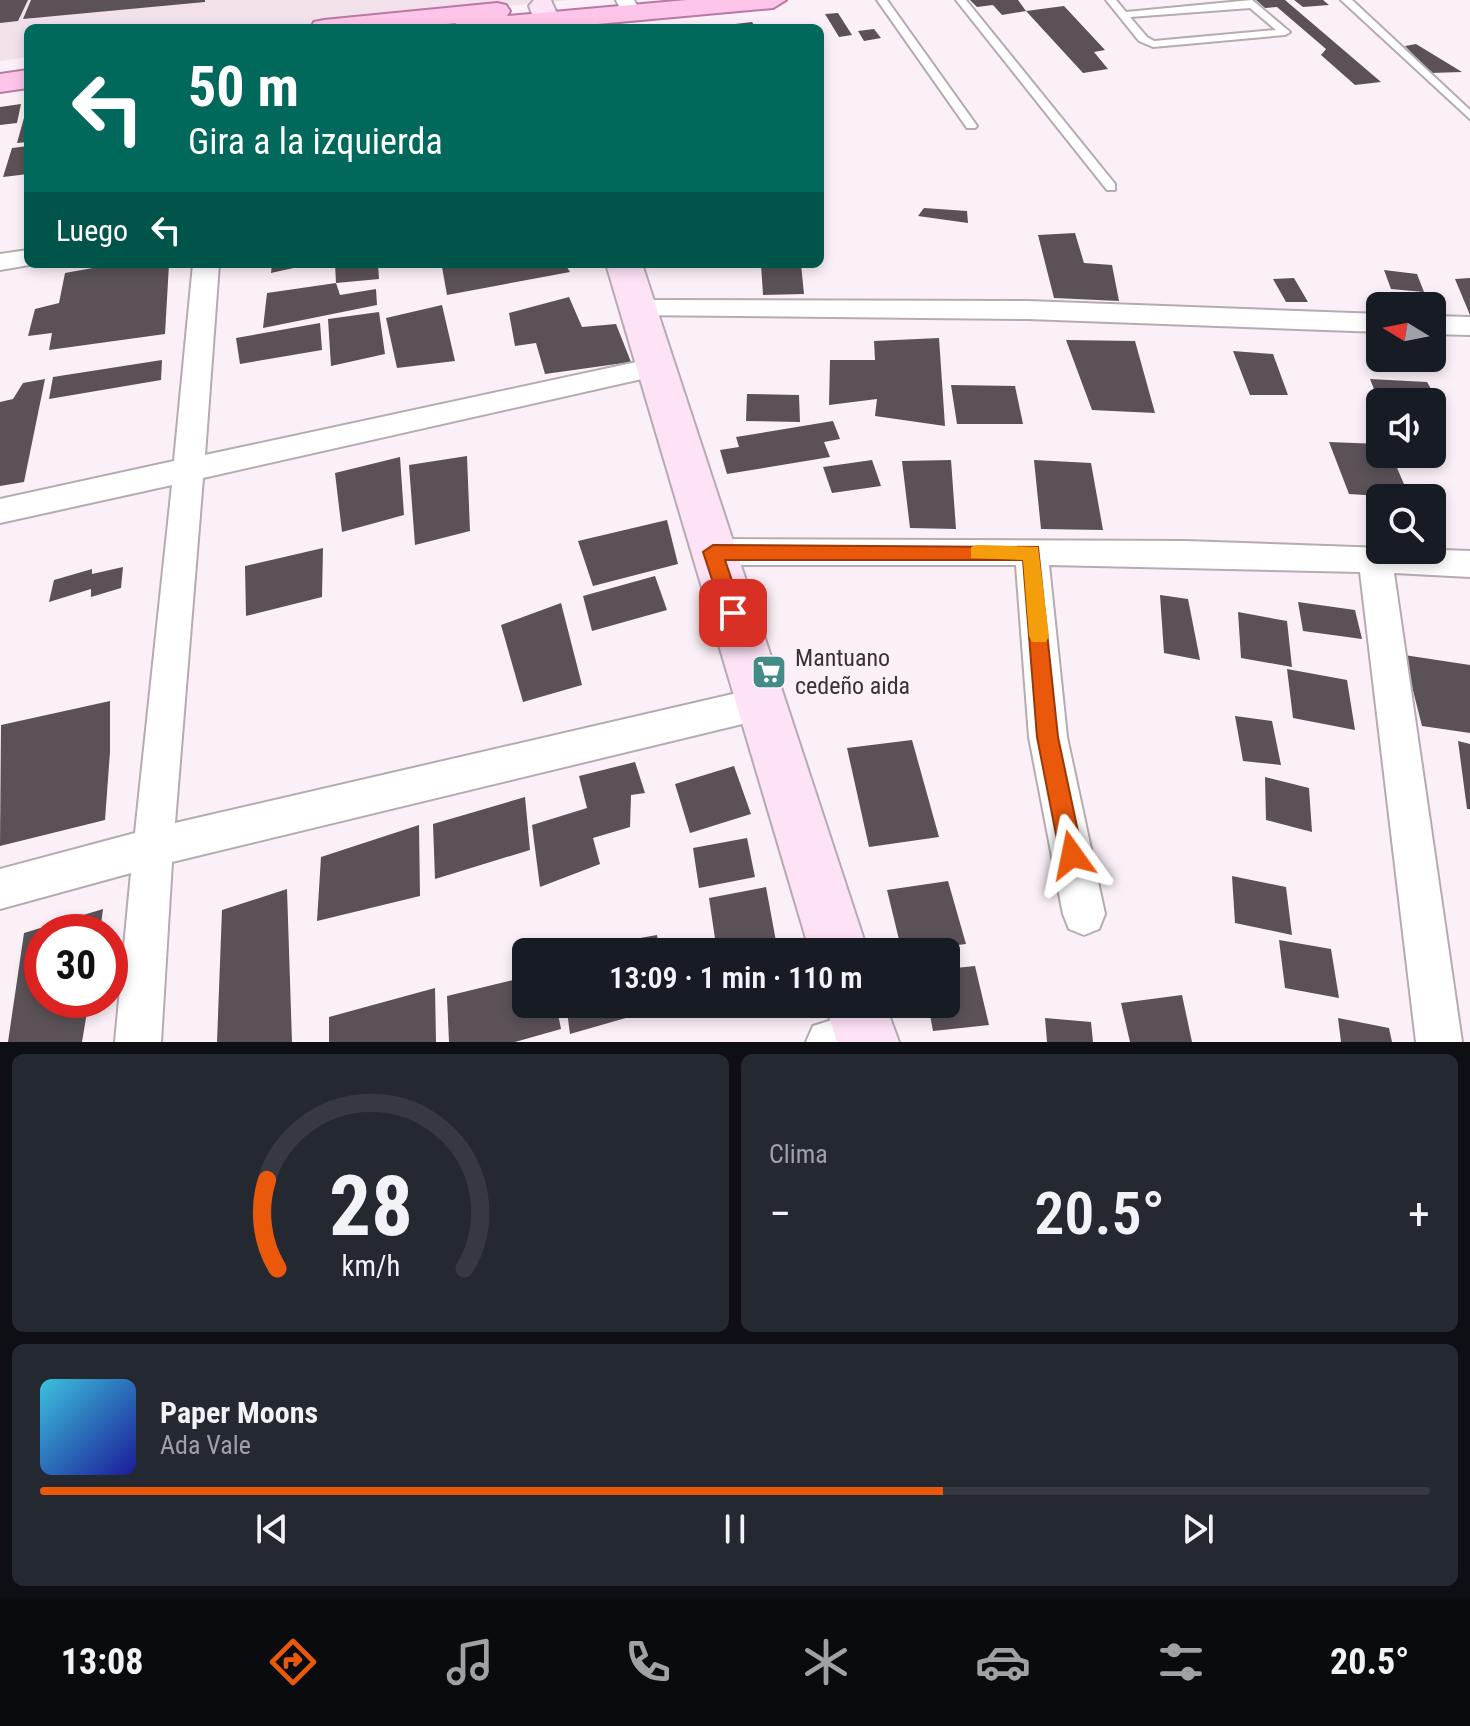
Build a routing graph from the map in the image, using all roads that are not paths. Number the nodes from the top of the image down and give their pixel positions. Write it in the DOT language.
graph roads {
  1 [pos="773,0"];
  2 [pos="882,0"];
  3 [pos="961,0"];
  4 [pos="1111,0"];
  5 [pos="1122,0"];
  6 [pos="1346,0"];
  7 [pos="1248,2"];
  8 [pos="622,4"];
  9 [pos="1124,15"];
  10 [pos="547,18"];
  11 [pos="413,24"];
  12 [pos="498,24"];
  13 [pos="24,64"];
  14 [pos="0,67"];
  15 [pos="24,80"];
  16 [pos="0,83"];
  17 [pos="1470,116"];
  18 [pos="971,126"];
  19 [pos="1111,187"];
  20 [pos="24,259"];
  21 [pos="0,262"];
  22 [pos="206,268"];
  23 [pos="625,268"];
  24 [pos="638,309"];
  25 [pos="1366,322"];
  26 [pos="1446,325"];
  27 [pos="1470,326"];
  28 [pos="655,367"];
  29 [pos="191,471"];
  30 [pos="0,511"];
  31 [pos="713,552"];
  32 [pos="1031,553"];
  33 [pos="1366,559"];
  34 [pos="1446,563"];
  35 [pos="1376,564"];
  36 [pos="1470,564"];
  37 [pos="763,703"];
  38 [pos="150,848"];
  39 [pos="0,889"];
  40 [pos="1084,914"];
  41 [pos="835,938"];
  42 [pos="138,1042"];
  43 [pos="1439,1042"];
  1 -- 8 [label="main road"];
  2 -- 18 [label="lane"];
  3 -- 19 [label="lane"];
  4 -- 5 [label="lane"];
  4 -- 9 [label="lane"];
  6 -- 17 [label="lane"];
  7 -- 9 [label="lane"];
  7 -- 9 [label="lane"];
  8 -- 10 [label="main road"];
  10 -- 11 [label="main road"];
  10 -- 12 [label="main road"];
  13 -- 14 [label="main road"];
  15 -- 16 [label="main road"];
  20 -- 21 [label="street"];
  22 -- 29 [label="street"];
  23 -- 24 [label="street"];
  24 -- 25 [label="street"];
  24 -- 28 [label="street"];
  26 -- 27 [label="street"];
  28 -- 29 [label="street"];
  28 -- 31 [label="street"];
  29 -- 30 [label="street"];
  29 -- 38 [label="street"];
  31 -- 32 [label="street"];
  31 -- 37 [label="street"];
  32 -- 33 [label="street"];
  32 -- 40 [label="street"];
  34 -- 36 [label="street"];
  35 -- 43 [label="street"];
  37 -- 38 [label="street"];
  37 -- 41 [label="street"];
  38 -- 39 [label="street"];
  38 -- 42 [label="street"];
}
